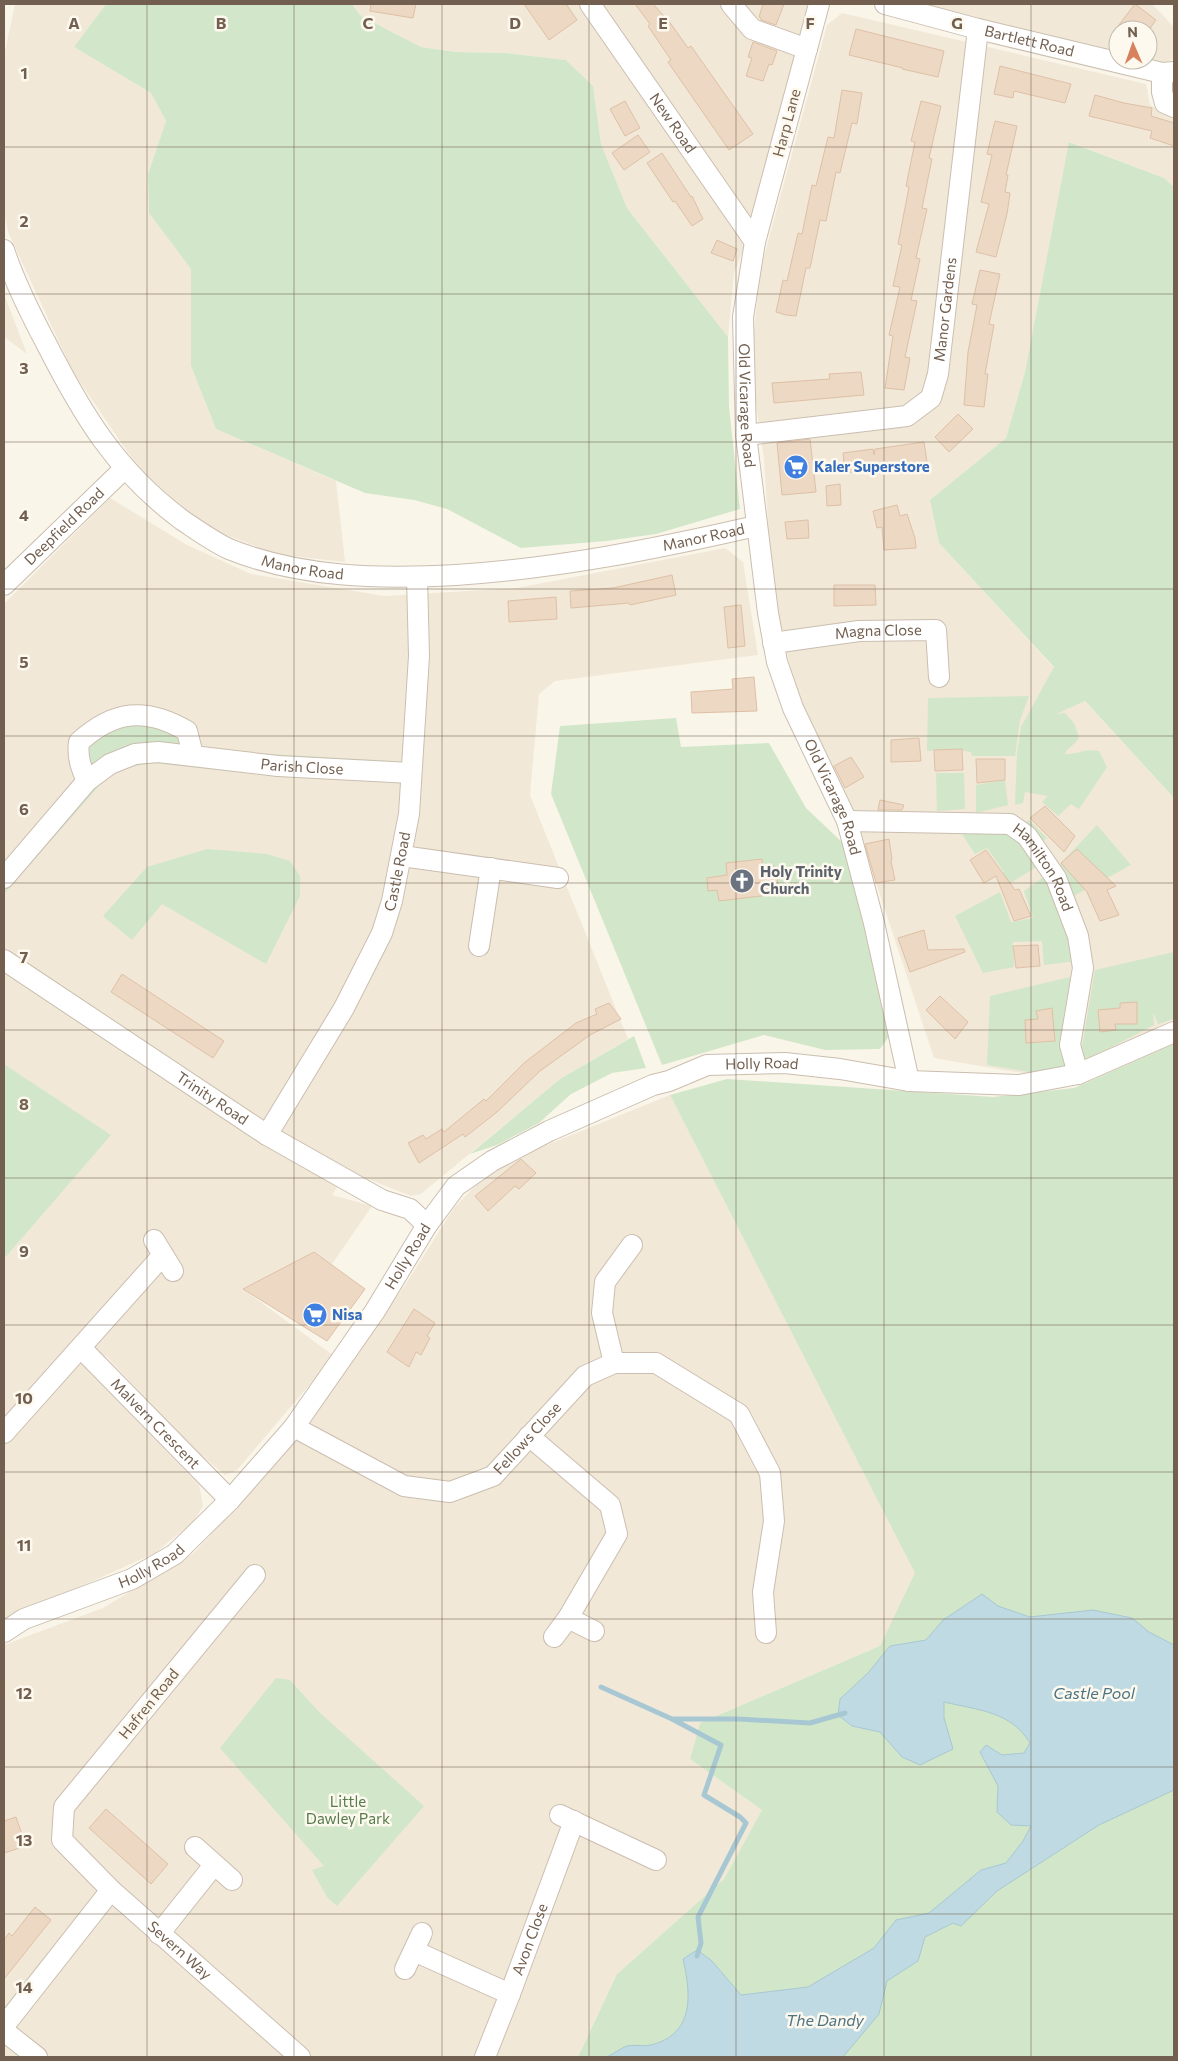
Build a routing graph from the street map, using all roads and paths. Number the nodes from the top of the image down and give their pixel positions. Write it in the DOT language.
graph roads {
  1 [pos="590,4"];
  2 [pos="731,4"];
  3 [pos="819,4"];
  4 [pos="885,4"];
  5 [pos="978,29"];
  6 [pos="807,50"];
  7 [pos="1168,72"];
  8 [pos="1174,107"];
  9 [pos="755,242"];
  10 [pos="4,250"];
  11 [pos="746,435"];
  12 [pos="124,469"];
  13 [pos="756,526"];
  14 [pos="417,577"];
  15 [pos="4,585"];
  16 [pos="773,644"];
  17 [pos="939,677"];
  18 [pos="193,755"];
  19 [pos="411,773"];
  20 [pos="86,781"];
  21 [pos="847,821"];
  22 [pos="402,856"];
  23 [pos="491,868"];
  24 [pos="4,878"];
  25 [pos="558,878"];
  26 [pos="479,946"];
  27 [pos="4,960"];
  28 [pos="1174,1032"];
  29 [pos="1078,1074"];
  30 [pos="909,1081"];
  31 [pos="267,1135"];
  32 [pos="427,1225"];
  33 [pos="632,1245"];
  34 [pos="163,1255"];
  35 [pos="81,1348"];
  36 [pos="614,1363"];
  37 [pos="294,1427"];
  38 [pos="4,1433"];
  39 [pos="529,1436"];
  40 [pos="230,1500"];
  41 [pos="255,1575"];
  42 [pos="568,1618"];
  43 [pos="594,1631"];
  44 [pos="4,1632"];
  45 [pos="766,1633"];
  46 [pos="554,1637"];
  47 [pos="62,1840"];
  48 [pos="194,1847"];
  49 [pos="656,1860"];
  50 [pos="214,1865"];
  51 [pos="232,1880"];
  52 [pos="111,1890"];
  53 [pos="422,1933"];
  54 [pos="159,1934"];
  55 [pos="510,1994"];
  56 [pos="4,2026"];
  57 [pos="4,2031"];
  58 [pos="36,2057"];
  59 [pos="300,2057"];
  60 [pos="485,2057"];
  1 -- 9 [label="street, New Road"];
  2 -- 6 [label="street"];
  3 -- 6 [label="street, Harp Lane"];
  4 -- 5 [label="street, Bartlett Road"];
  5 -- 7 [label="street, Bartlett Road"];
  5 -- 11 [label="street, Manor Gardens"];
  6 -- 9 [label="street, Harp Lane"];
  7 -- 8 [label="street"];
  9 -- 11 [label="street, Old Vicarage Road"];
  10 -- 12 [label="street, Manor Road"];
  11 -- 13 [label="street, Old Vicarage Road"];
  12 -- 14 [label="street, Manor Road"];
  12 -- 15 [label="street, Deepfield Road"];
  13 -- 14 [label="street, Manor Road"];
  13 -- 16 [label="street, Old Vicarage Road"];
  14 -- 19 [label="street, Castle Road"];
  16 -- 17 [label="street, Magna Close"];
  16 -- 21 [label="street, Old Vicarage Road"];
  18 -- 19 [label="street, Parish Close"];
  18 -- 20 [label="street, Parish Close"];
  18 -- 20 [label="street"];
  19 -- 22 [label="street, Castle Road"];
  20 -- 24 [label="street, Parish Close"];
  21 -- 29 [label="street, Hamilton Road"];
  21 -- 30 [label="street, Old Vicarage Road"];
  22 -- 23 [label="street"];
  22 -- 31 [label="street, Castle Road"];
  23 -- 25 [label="street"];
  23 -- 26 [label="street"];
  27 -- 31 [label="street, Trinity Road"];
  28 -- 29 [label="street"];
  29 -- 30 [label="street"];
  30 -- 32 [label="street, Holly Road"];
  31 -- 32 [label="street, Trinity Road"];
  32 -- 37 [label="street, Holly Road"];
  33 -- 36 [label="street"];
  34 -- 35 [label="street"];
  35 -- 38 [label="street"];
  35 -- 40 [label="street, Malvern Crescent"];
  36 -- 39 [label="street, Fellows Close"];
  36 -- 45 [label="street, Fellows Close"];
  37 -- 39 [label="street, Fellows Close"];
  37 -- 40 [label="street, Holly Road"];
  39 -- 42 [label="street"];
  40 -- 44 [label="street, Holly Road"];
  41 -- 47 [label="street, Hafren Road"];
  42 -- 43 [label="street"];
  42 -- 46 [label="street"];
  47 -- 52 [label="street, Severn Way"];
  48 -- 50 [label="street"];
  49 -- 55 [label="street, Avon Close"];
  50 -- 51 [label="street"];
  50 -- 54 [label="street"];
  52 -- 54 [label="street, Severn Way"];
  52 -- 56 [label="street"];
  53 -- 55 [label="street"];
  54 -- 59 [label="street, Severn Way"];
  55 -- 60 [label="street, Avon Close"];
  57 -- 58 [label="street"];
}
